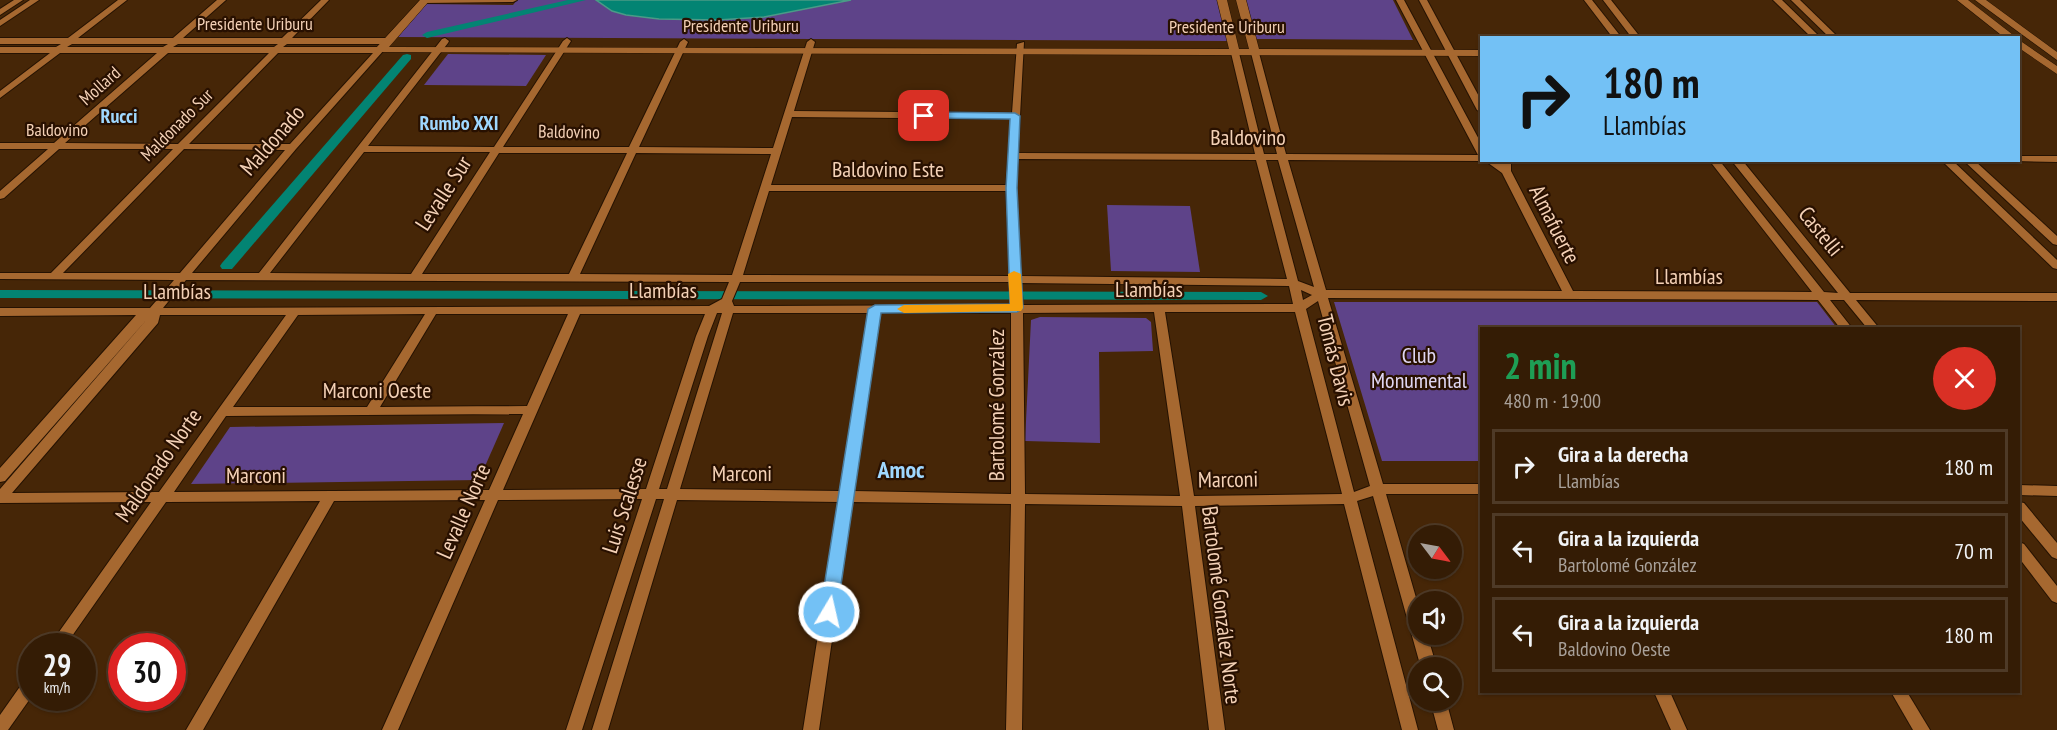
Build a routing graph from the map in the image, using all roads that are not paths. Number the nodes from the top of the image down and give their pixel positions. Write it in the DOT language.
graph roads {
  1 [pos="19,0"];
  2 [pos="34,0"];
  3 [pos="123,0"];
  4 [pos="222,0"];
  5 [pos="325,0"];
  6 [pos="425,0"];
  7 [pos="1222,0"];
  8 [pos="1241,0"];
  9 [pos="1400,0"];
  10 [pos="1423,0"];
  11 [pos="1588,0"];
  12 [pos="1607,0"];
  13 [pos="1777,0"];
  14 [pos="1795,0"];
  15 [pos="1962,0"];
  16 [pos="1980,0"];
  17 [pos="512,1"];
  18 [pos="0,13"];
  19 [pos="0,24"];
  20 [pos="1616,36"];
  21 [pos="1635,36"];
  22 [pos="1815,36"];
  23 [pos="1834,36"];
  24 [pos="2007,36"];
  25 [pos="71,40"];
  26 [pos="177,40"];
  27 [pos="286,40"];
  28 [pos="0,41"];
  29 [pos="1480,44"];
  30 [pos="384,45"];
  31 [pos="2020,45"];
  32 [pos="442,46"];
  33 [pos="564,46"];
  34 [pos="683,46"];
  35 [pos="809,47"];
  36 [pos="1020,48"];
  37 [pos="1234,48"];
  38 [pos="1254,48"];
  39 [pos="1450,48"];
  40 [pos="60,49"];
  41 [pos="167,49"];
  42 [pos="277,49"];
  43 [pos="1426,49"];
  44 [pos="2037,49"];
  45 [pos="0,50"];
  46 [pos="2056,52"];
  47 [pos="1480,53"];
  48 [pos="2057,71"];
  49 [pos="0,95"];
  50 [pos="1480,106"];
  51 [pos="788,114"];
  52 [pos="1015,116"];
  53 [pos="0,146"];
  54 [pos="57,146"];
  55 [pos="181,147"];
  56 [pos="293,147"];
  57 [pos="497,148"];
  58 [pos="362,149"];
  59 [pos="632,149"];
  60 [pos="776,151"];
  61 [pos="1480,152"];
  62 [pos="1013,156"];
  63 [pos="1260,156"];
  64 [pos="1282,156"];
  65 [pos="1480,156"];
  66 [pos="2020,159"];
  67 [pos="2057,159"];
  68 [pos="1716,162"];
  69 [pos="1738,162"];
  70 [pos="1948,162"];
  71 [pos="1970,162"];
  72 [pos="1506,166"];
  73 [pos="764,188"];
  74 [pos="1011,188"];
  75 [pos="0,196"];
  76 [pos="2057,243"];
  77 [pos="2057,266"];
  78 [pos="263,275"];
  79 [pos="0,276"];
  80 [pos="54,276"];
  81 [pos="182,277"];
  82 [pos="414,277"];
  83 [pos="573,278"];
  84 [pos="1292,283"];
  85 [pos="731,294"];
  86 [pos="1016,294"];
  87 [pos="1321,294"];
  88 [pos="1569,295"];
  89 [pos="1820,296"];
  90 [pos="1846,296"];
  91 [pos="2057,297"];
  92 [pos="158,306"];
  93 [pos="1159,308"];
  94 [pos="1299,308"];
  95 [pos="576,309"];
  96 [pos="713,309"];
  97 [pos="875,309"];
  98 [pos="295,310"];
  99 [pos="433,310"];
  100 [pos="1,313"];
  101 [pos="1845,327"];
  102 [pos="1872,327"];
  103 [pos="531,410"];
  104 [pos="371,411"];
  105 [pos="223,412"];
  106 [pos="0,477"];
  107 [pos="1378,489"];
  108 [pos="1480,489"];
  109 [pos="2020,490"];
  110 [pos="2057,491"];
  111 [pos="649,494"];
  112 [pos="670,494"];
  113 [pos="493,495"];
  114 [pos="846,495"];
  115 [pos="164,496"];
  116 [pos="330,496"];
  117 [pos="0,498"];
  118 [pos="1018,499"];
  119 [pos="1348,499"];
  120 [pos="1188,501"];
  121 [pos="2020,508"];
  122 [pos="2020,549"];
  123 [pos="2057,553"];
  124 [pos="1408,595"];
  125 [pos="2057,597"];
  126 [pos="66,633"];
  127 [pos="1662,693"];
  128 [pos="1900,693"];
  129 [pos="18,703"];
  130 [pos="1441,711"];
  131 [pos="0,728"];
  132 [pos="194,730"];
  133 [pos="390,730"];
  134 [pos="574,730"];
  135 [pos="600,730"];
  136 [pos="811,730"];
  137 [pos="1014,730"];
  138 [pos="1216,730"];
  139 [pos="1410,730"];
  140 [pos="1446,730"];
  141 [pos="1679,730"];
  142 [pos="1922,730"];
  1 -- 18 [label="street"];
  2 -- 19 [label="street"];
  3 -- 25 [label="street"];
  4 -- 26 [label="street, Mollard"];
  5 -- 27 [label="street, Maldonado Sur"];
  6 -- 17 [label="street"];
  6 -- 30 [label="street, Maldonado"];
  7 -- 37 [label="street, Tomás Davis"];
  8 -- 38 [label="street, Tomás Davis"];
  9 -- 43 [label="street"];
  10 -- 39 [label="street"];
  11 -- 20 [label="street"];
  12 -- 21 [label="street"];
  13 -- 22 [label="street"];
  14 -- 23 [label="street"];
  15 -- 24 [label="street"];
  16 -- 44 [label="street"];
  25 -- 26 [label="street, Presidente Uriburu"];
  25 -- 28 [label="street, Presidente Uriburu"];
  25 -- 40 [label="street"];
  26 -- 27 [label="street, Presidente Uriburu"];
  26 -- 41 [label="street, Mollard"];
  27 -- 30 [label="street, Presidente Uriburu"];
  27 -- 42 [label="street, Maldonado Sur"];
  29 -- 39 [label="street, Presidente Uriburu"];
  30 -- 32 [label="street, Presidente Uriburu"];
  30 -- 42 [label="street, Presidente Uriburu"];
  30 -- 56 [label="street, Maldonado"];
  31 -- 44 [label="street"];
  32 -- 33 [label="street, Presidente Uriburu"];
  32 -- 58 [label="street"];
  33 -- 34 [label="street, Presidente Uriburu"];
  33 -- 57 [label="street, Levalle Sur"];
  34 -- 35 [label="street, Presidente Uriburu"];
  34 -- 59 [label="street"];
  35 -- 36 [label="street, Presidente Uriburu"];
  35 -- 51 [label="street, Luis Scalesse"];
  36 -- 37 [label="street, Presidente Uriburu"];
  36 -- 52 [label="street, Bartolomé González"];
  37 -- 38 [label="street, Presidente Uriburu"];
  37 -- 63 [label="street, Tomás Davis"];
  38 -- 43 [label="street, Presidente Uriburu"];
  38 -- 64 [label="street, Tomás Davis"];
  39 -- 43 [label="street, Presidente Uriburu"];
  39 -- 47 [label="street, Presidente Uriburu"];
  39 -- 50 [label="street"];
  40 -- 41 [label="street, Presidente Uriburu"];
  40 -- 45 [label="street, Presidente Uriburu"];
  40 -- 49 [label="street"];
  41 -- 42 [label="street, Presidente Uriburu"];
  41 -- 54 [label="street, Mollard"];
  42 -- 55 [label="street, Maldonado Sur"];
  43 -- 61 [label="street"];
  44 -- 46 [label="street"];
  44 -- 48 [label="street"];
  51 -- 52 [label="street"];
  51 -- 60 [label="street, Luis Scalesse"];
  52 -- 62 [label="street, Bartolomé González"];
  53 -- 54 [label="street, Baldovino"];
  54 -- 55 [label="street, Baldovino"];
  54 -- 75 [label="street, Mollard"];
  55 -- 56 [label="street, Baldovino"];
  55 -- 80 [label="street, Maldonado Sur"];
  56 -- 81 [label="street, Maldonado"];
  57 -- 58 [label="street, Baldovino"];
  57 -- 59 [label="street, Baldovino"];
  57 -- 82 [label="street, Levalle Sur"];
  58 -- 78 [label="street"];
  59 -- 60 [label="street, Baldovino"];
  59 -- 83 [label="street"];
  60 -- 73 [label="street, Luis Scalesse"];
  62 -- 63 [label="street, Baldovino"];
  62 -- 74 [label="street, Bartolomé González"];
  63 -- 64 [label="street, Baldovino"];
  63 -- 84 [label="street, Tomás Davis"];
  64 -- 65 [label="street, Baldovino"];
  64 -- 87 [label="street, Tomás Davis"];
  66 -- 67 [label="street"];
  68 -- 89 [label="street, Castelli"];
  69 -- 90 [label="street, Castelli"];
  70 -- 77 [label="street"];
  71 -- 76 [label="street"];
  72 -- 88 [label="street, Almafuerte"];
  73 -- 74 [label="street, Baldovino Este"];
  73 -- 85 [label="street, Luis Scalesse"];
  74 -- 86 [label="street, Bartolomé González"];
  78 -- 81 [label="street, Llambías"];
  78 -- 82 [label="street, Llambías"];
  79 -- 80 [label="street, Llambías"];
  80 -- 81 [label="street, Llambías"];
  81 -- 92 [label="street, Maldonado"];
  82 -- 83 [label="street, Llambías"];
  83 -- 85 [label="street, Llambías"];
  84 -- 86 [label="street, Llambías"];
  84 -- 87 [label="street, Llambías"];
  84 -- 94 [label="street, Tomás Davis"];
  85 -- 86 [label="street, Llambías"];
  85 -- 96 [label="street"];
  85 -- 97 [label="street, Llambías"];
  85 -- 112 [label="street, Luis Scalesse"];
  86 -- 93 [label="street, Llambías"];
  86 -- 97 [label="street, Llambías"];
  86 -- 118 [label="street, Bartolomé González"];
  87 -- 88 [label="street, Llambías"];
  87 -- 94 [label="street"];
  87 -- 107 [label="street, Tomás Davis"];
  88 -- 89 [label="street, Llambías"];
  89 -- 90 [label="street, Llambías"];
  89 -- 101 [label="street, Castelli"];
  90 -- 91 [label="street, Llambías"];
  90 -- 102 [label="street, Castelli"];
  92 -- 98 [label="street, Llambías"];
  92 -- 100 [label="street, Llambías"];
  92 -- 106 [label="street, Maldonado"];
  92 -- 117 [label="street, Maldonado"];
  93 -- 94 [label="street, Llambías"];
  93 -- 120 [label="street, Bartolomé González Norte"];
  94 -- 119 [label="street, Tomás Davis"];
  95 -- 96 [label="street, Llambías"];
  95 -- 99 [label="street, Llambías"];
  95 -- 103 [label="street, Levalle Norte"];
  96 -- 111 [label="street, Luis Scalesse"];
  97 -- 114 [label="street"];
  98 -- 99 [label="street, Llambías"];
  98 -- 105 [label="street, Maldonado Norte"];
  99 -- 104 [label="street"];
  103 -- 104 [label="street, Marconi Oeste"];
  103 -- 113 [label="street, Levalle Norte"];
  104 -- 105 [label="street, Marconi Oeste"];
  105 -- 115 [label="street, Maldonado Norte"];
  107 -- 108 [label="street, Marconi"];
  107 -- 119 [label="street, Marconi"];
  107 -- 124 [label="street, Tomás Davis"];
  109 -- 110 [label="street"];
  111 -- 112 [label="street, Marconi"];
  111 -- 113 [label="street, Marconi"];
  111 -- 134 [label="street, Luis Scalesse"];
  112 -- 114 [label="street, Marconi"];
  112 -- 135 [label="street, Luis Scalesse"];
  113 -- 116 [label="street, Marconi"];
  113 -- 133 [label="street, Levalle Norte"];
  114 -- 118 [label="street, Marconi"];
  114 -- 136 [label="street"];
  115 -- 116 [label="street, Marconi"];
  115 -- 117 [label="street, Marconi"];
  115 -- 126 [label="street, Maldonado Norte"];
  116 -- 132 [label="street"];
  118 -- 120 [label="street, Marconi"];
  118 -- 137 [label="street, Bartolomé González"];
  119 -- 120 [label="street, Marconi"];
  119 -- 139 [label="street, Tomás Davis"];
  120 -- 138 [label="street, Bartolomé González Norte"];
  121 -- 123 [label="street"];
  122 -- 125 [label="street"];
  127 -- 141 [label="street"];
  128 -- 142 [label="street"];
  129 -- 131 [label="street"];
  130 -- 140 [label="street"];
}
